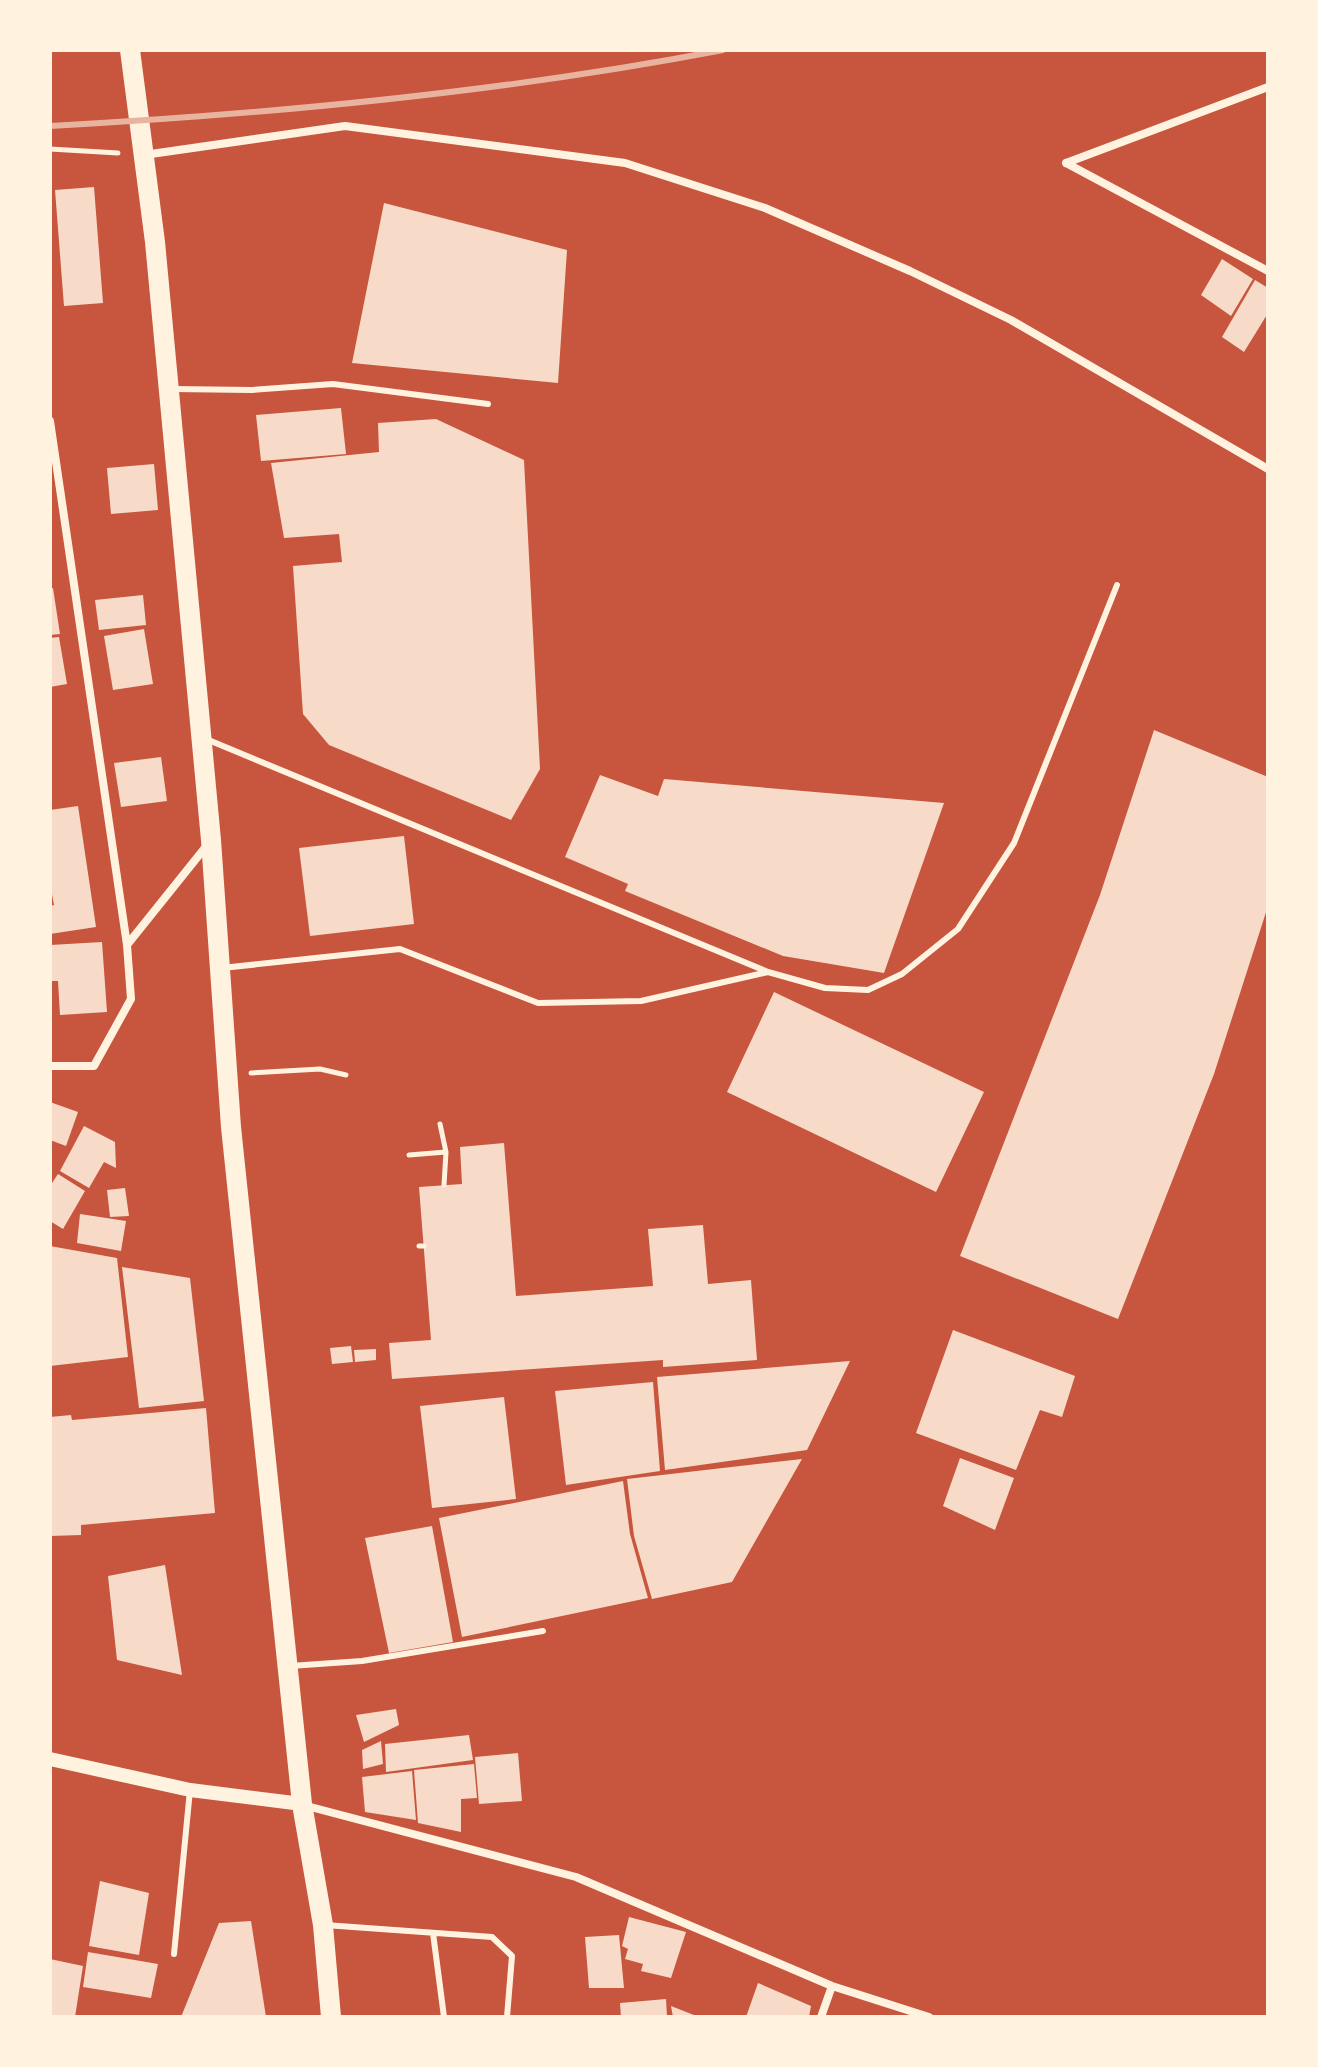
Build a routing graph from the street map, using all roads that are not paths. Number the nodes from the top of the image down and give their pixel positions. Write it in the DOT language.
graph roads {
  1 [pos="130,50"];
  2 [pos="1268,87"];
  3 [pos="143,155"];
  4 [pos="1268,271"];
  5 [pos="167,389"];
  6 [pos="488,404"];
  7 [pos="50,421"];
  8 [pos="1268,469"];
  9 [pos="1117,585"];
  10 [pos="200,736"];
  11 [pos="211,840"];
  12 [pos="127,945"];
  13 [pos="218,969"];
  14 [pos="768,972"];
  15 [pos="50,1066"];
  16 [pos="543,1631"];
  17 [pos="288,1666"];
  18 [pos="50,1759"];
  19 [pos="190,1790"];
  20 [pos="302,1804"];
  21 [pos="323,1925"];
  22 [pos="433,1933"];
  23 [pos="174,1954"];
  24 [pos="832,1986"];
  25 [pos="331,2017"];
  26 [pos="444,2017"];
  27 [pos="507,2017"];
  28 [pos="821,2017"];
  29 [pos="929,2017"];
  1 -- 3 [label="main road"];
  2 -- 4 [label="street"];
  3 -- 5 [label="main road"];
  3 -- 8 [label="street"];
  5 -- 6 [label="lane"];
  5 -- 10 [label="main road"];
  7 -- 12 [label="street"];
  9 -- 14 [label="lane"];
  10 -- 11 [label="main road"];
  10 -- 14 [label="lane"];
  11 -- 12 [label="street"];
  11 -- 13 [label="main road"];
  12 -- 15 [label="street"];
  13 -- 14 [label="lane"];
  13 -- 17 [label="main road"];
  16 -- 17 [label="lane"];
  17 -- 20 [label="main road"];
  18 -- 19 [label="street"];
  19 -- 20 [label="street"];
  19 -- 23 [label="lane"];
  20 -- 21 [label="main road"];
  20 -- 24 [label="street"];
  21 -- 22 [label="lane"];
  21 -- 25 [label="main road"];
  22 -- 26 [label="lane"];
  22 -- 27 [label="lane"];
  24 -- 28 [label="street"];
  24 -- 29 [label="street"];
}
